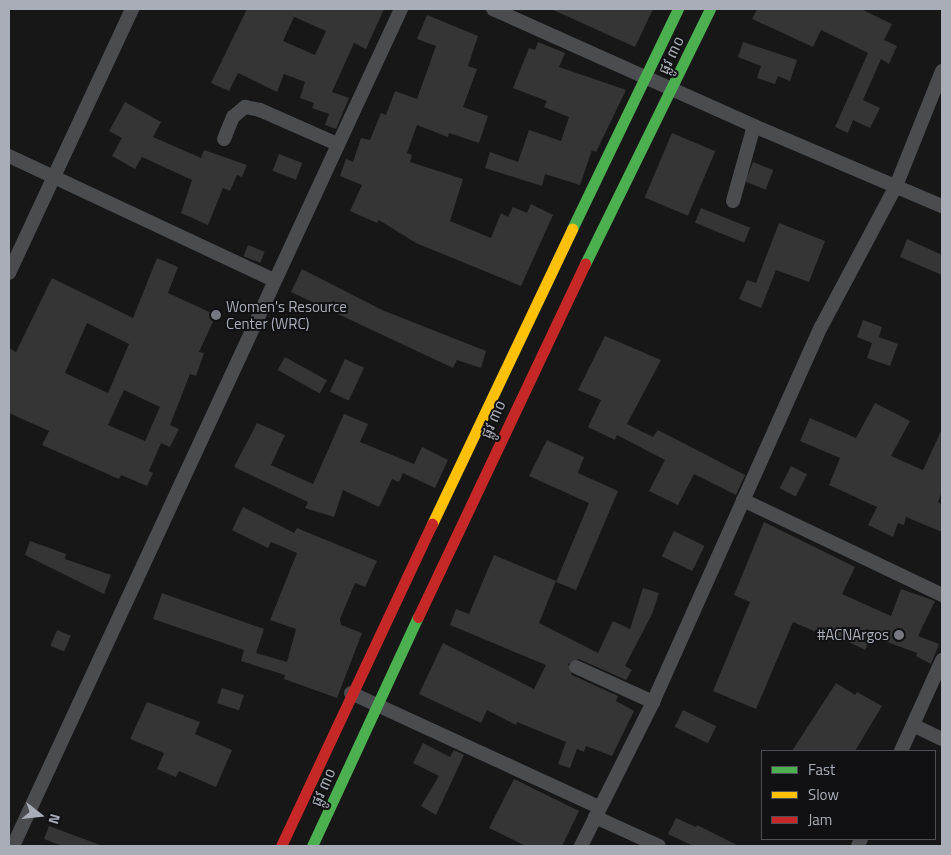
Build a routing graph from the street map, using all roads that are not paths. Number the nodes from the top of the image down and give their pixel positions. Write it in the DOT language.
graph roads {
  1 [pos="132,9"];
  2 [pos="400,9"];
  3 [pos="493,9"];
  4 [pos="678,9"];
  5 [pos="710,9"];
  6 [pos="942,71"];
  7 [pos="646,78"];
  8 [pos="672,88"];
  9 [pos="754,126"];
  10 [pos="224,139"];
  11 [pos="337,144"];
  12 [pos="9,156"];
  13 [pos="52,176"];
  14 [pos="896,186"];
  15 [pos="733,201"];
  16 [pos="942,206"];
  17 [pos="9,273"];
  18 [pos="274,280"];
  19 [pos="743,500"];
  20 [pos="942,595"];
  21 [pos="942,660"];
  22 [pos="576,666"];
  23 [pos="352,693"];
  24 [pos="653,702"];
  25 [pos="377,704"];
  26 [pos="913,725"];
  27 [pos="942,739"];
  28 [pos="901,750"];
  29 [pos="597,812"];
  30 [pos="13,846"];
  31 [pos="281,846"];
  32 [pos="312,846"];
  33 [pos="581,846"];
  34 [pos="659,846"];
  1 -- 13 [label="street"];
  2 -- 11 [label="street"];
  3 -- 7 [label="street"];
  4 -- 7 [label="street, ផ្លូវ ៣០"];
  5 -- 8 [label="street, ផ្លូវ ៣០"];
  6 -- 14 [label="street"];
  7 -- 8 [label="street"];
  7 -- 23 [label="street, ផ្លូវ ៣០"];
  8 -- 9 [label="street"];
  8 -- 25 [label="street, ផ្លូវ ៣០"];
  9 -- 14 [label="street"];
  9 -- 15 [label="street"];
  10 -- 11 [label="street"];
  11 -- 18 [label="street"];
  12 -- 13 [label="street"];
  13 -- 17 [label="street"];
  13 -- 18 [label="street"];
  14 -- 16 [label="street"];
  14 -- 19 [label="street"];
  18 -- 30 [label="street"];
  19 -- 20 [label="street"];
  19 -- 24 [label="street"];
  21 -- 26 [label="street"];
  22 -- 24 [label="street"];
  23 -- 25 [label="street"];
  23 -- 31 [label="street, ផ្លូវ ៣០"];
  24 -- 29 [label="street"];
  25 -- 29 [label="street"];
  25 -- 32 [label="street, ផ្លូវ ៣០"];
  26 -- 27 [label="street"];
  26 -- 28 [label="street"];
  29 -- 33 [label="street"];
  29 -- 34 [label="street"];
}
